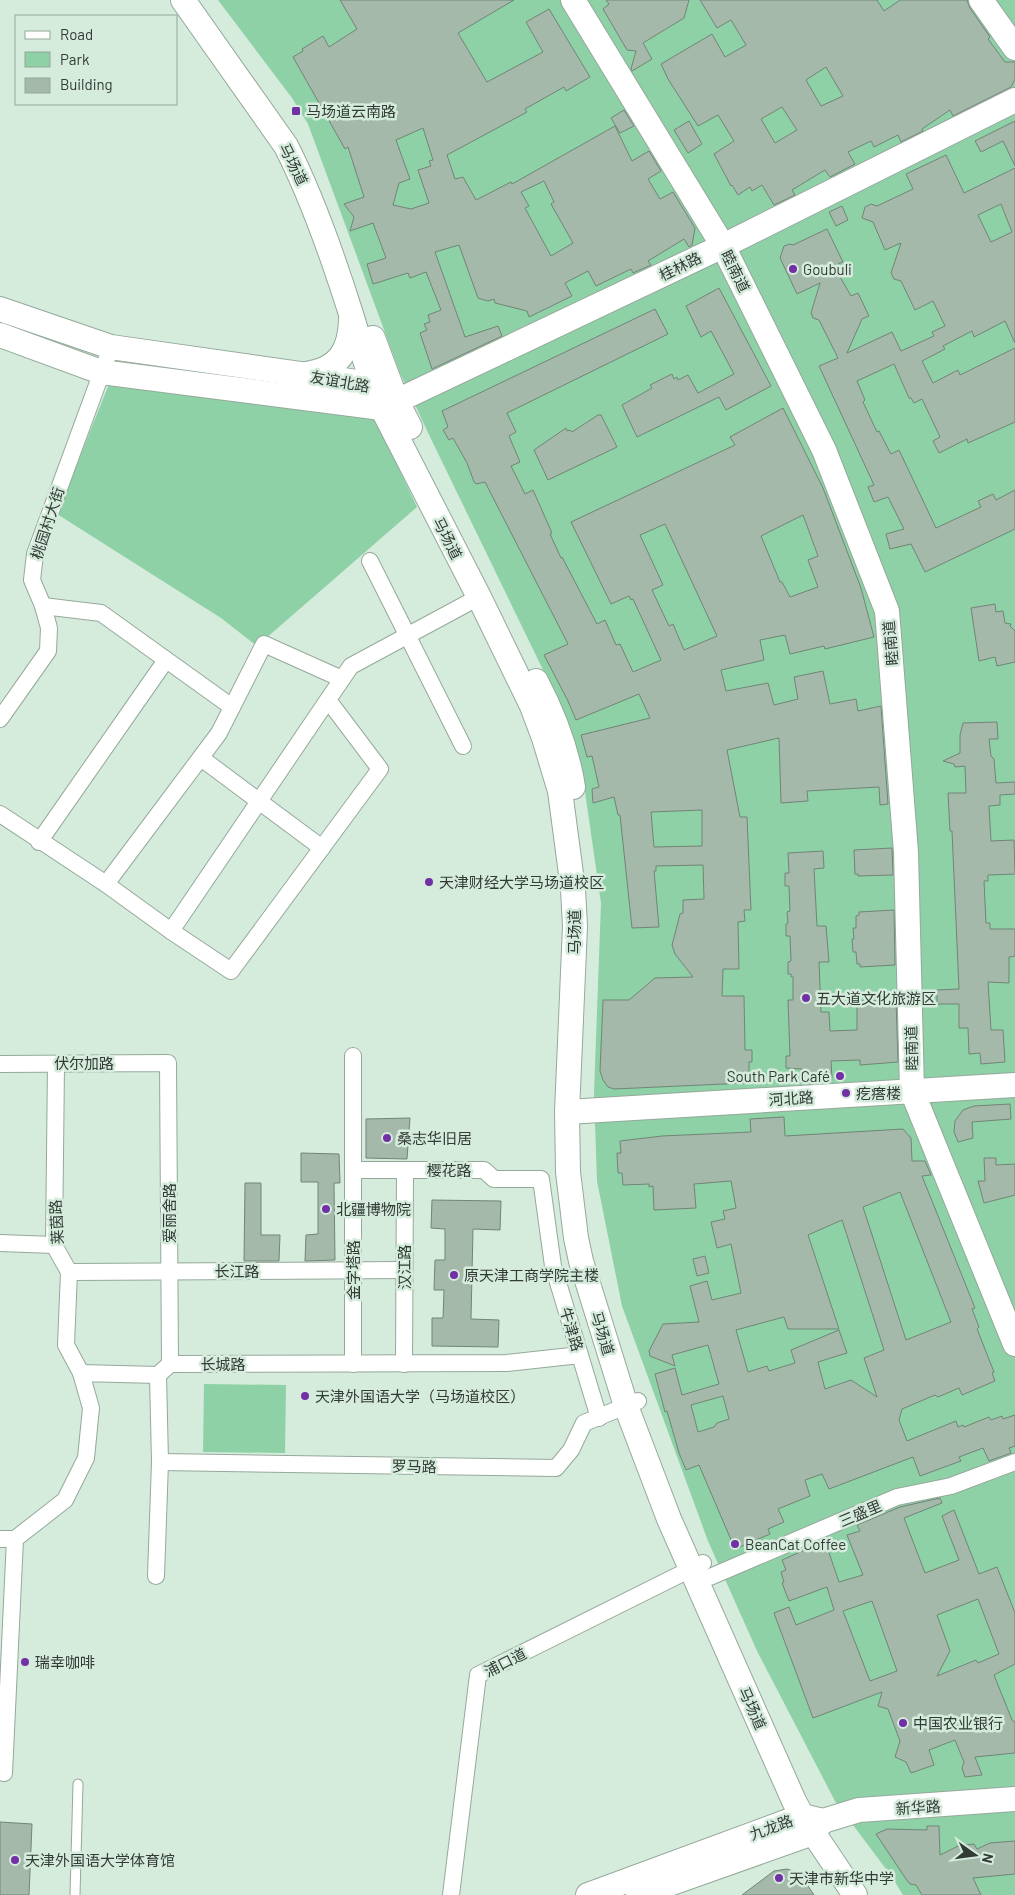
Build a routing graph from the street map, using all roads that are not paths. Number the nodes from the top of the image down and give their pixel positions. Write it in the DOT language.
graph roads {
  1 [pos="183,0"];
  2 [pos="202,0"];
  3 [pos="573,0"];
  4 [pos="981,0"];
  5 [pos="1015,48"];
  6 [pos="1015,100"];
  7 [pos="723,246"];
  8 [pos="0,309"];
  9 [pos="351,313"];
  10 [pos="0,335"];
  11 [pos="110,347"];
  12 [pos="101,372"];
  13 [pos="300,375"];
  14 [pos="371,384"];
  15 [pos="390,405"];
  16 [pos="370,561"];
  17 [pos="479,597"];
  18 [pos="43,606"];
  19 [pos="408,636"];
  20 [pos="166,660"];
  21 [pos="342,679"];
  22 [pos="328,700"];
  23 [pos="232,707"];
  24 [pos="0,719"];
  25 [pos="462,746"];
  26 [pos="201,758"];
  27 [pos="259,801"];
  28 [pos="0,814"];
  29 [pos="39,842"];
  30 [pos="322,848"];
  31 [pos="106,884"];
  32 [pos="171,931"];
  33 [pos="353,1056"];
  34 [pos="168,1063"];
  35 [pos="0,1064"];
  36 [pos="56,1064"];
  37 [pos="1015,1085"];
  38 [pos="912,1091"];
  39 [pos="573,1112"];
  40 [pos="353,1170"];
  41 [pos="405,1170"];
  42 [pos="541,1179"];
  43 [pos="0,1243"];
  44 [pos="54,1245"];
  45 [pos="404,1270"];
  46 [pos="353,1271"];
  47 [pos="69,1272"];
  48 [pos="169,1272"];
  49 [pos="1015,1344"];
  50 [pos="580,1355"];
  51 [pos="170,1364"];
  52 [pos="353,1364"];
  53 [pos="404,1364"];
  54 [pos="81,1373"];
  55 [pos="158,1375"];
  56 [pos="632,1404"];
  57 [pos="599,1418"];
  58 [pos="160,1462"];
  59 [pos="1015,1462"];
  60 [pos="7,1539"];
  61 [pos="702,1570"];
  62 [pos="156,1576"];
  63 [pos="4,1773"];
  64 [pos="78,1784"];
  65 [pos="1015,1799"];
  66 [pos="812,1826"];
  67 [pos="780,1833"];
  68 [pos="836,1853"];
  69 [pos="75,1895"];
  70 [pos="451,1895"];
  71 [pos="588,1895"];
  72 [pos="638,1895"];
  73 [pos="855,1895"];
  74 [pos="872,1895"];
  1 -- 9 [label="main road, 马场道"];
  2 -- 15 [label="main road, 马场道"];
  3 -- 7 [label="main road, 睦南道"];
  4 -- 5 [label="main road"];
  6 -- 7 [label="main road, 桂林路"];
  7 -- 15 [label="main road, 桂林路"];
  7 -- 38 [label="main road, 睦南道"];
  8 -- 11 [label="main road, 友谊北路"];
  9 -- 13 [label="main road"];
  9 -- 14 [label="main road, 马场道"];
  10 -- 12 [label="main road, 友谊北路"];
  11 -- 12 [label="street, 桃园村大街"];
  11 -- 13 [label="main road, 友谊北路"];
  12 -- 15 [label="main road, 友谊北路"];
  12 -- 18 [label="street, 桃园村大街"];
  13 -- 14 [label="main road, 友谊北路"];
  14 -- 15 [label="main road, 友谊北路"];
  15 -- 17 [label="main road, 马场道"];
  15 -- 39 [label="main road, 马场道"];
  16 -- 19 [label="street"];
  17 -- 19 [label="street"];
  17 -- 39 [label="main road, 马场道"];
  18 -- 20 [label="street"];
  18 -- 24 [label="street, 桃园村大街"];
  19 -- 21 [label="street"];
  19 -- 25 [label="street"];
  20 -- 23 [label="street"];
  20 -- 29 [label="street"];
  21 -- 22 [label="street"];
  21 -- 23 [label="street"];
  22 -- 27 [label="street"];
  22 -- 30 [label="street"];
  23 -- 26 [label="street"];
  26 -- 27 [label="street"];
  26 -- 31 [label="street"];
  27 -- 30 [label="street"];
  27 -- 32 [label="street"];
  28 -- 29 [label="street"];
  29 -- 31 [label="street"];
  30 -- 32 [label="street"];
  31 -- 32 [label="street"];
  33 -- 40 [label="street, 金字塔路"];
  34 -- 36 [label="street, 伏尔加路"];
  34 -- 48 [label="street, 爱丽舍路"];
  35 -- 36 [label="street, 伏尔加路"];
  36 -- 44 [label="street, 莱茵路"];
  37 -- 38 [label="main road, 河北路"];
  38 -- 39 [label="main road, 河北路"];
  38 -- 49 [label="main road, 睦南道"];
  39 -- 56 [label="main road, 马场道"];
  40 -- 41 [label="street, 樱花路"];
  40 -- 46 [label="street, 金字塔路"];
  41 -- 42 [label="street, 樱花路"];
  41 -- 45 [label="street, 汉江路"];
  42 -- 50 [label="street, 牛津路"];
  43 -- 44 [label="street"];
  44 -- 47 [label="street, 莱茵路"];
  45 -- 46 [label="street, 长江路"];
  45 -- 53 [label="street, 汉江路"];
  46 -- 48 [label="street, 长江路"];
  46 -- 52 [label="street, 金字塔路"];
  47 -- 48 [label="street, 长江路"];
  47 -- 54 [label="street"];
  48 -- 51 [label="street, 爱丽舍路"];
  50 -- 53 [label="street, 长城路"];
  50 -- 57 [label="street, 牛津路"];
  51 -- 52 [label="street, 长城路"];
  51 -- 55 [label="street"];
  52 -- 53 [label="street, 长城路"];
  54 -- 55 [label="street"];
  54 -- 60 [label="street"];
  55 -- 58 [label="street"];
  56 -- 57 [label="street, 罗马路"];
  56 -- 61 [label="main road, 马场道"];
  57 -- 58 [label="street, 罗马路"];
  58 -- 62 [label="street"];
  59 -- 61 [label="street, 三盛里"];
  60 -- 63 [label="street"];
  61 -- 66 [label="main road, 马场道"];
  61 -- 70 [label="street, 浦口道"];
  64 -- 69 [label="lane"];
  65 -- 66 [label="main road, 新华路"];
  66 -- 67 [label="main road"];
  66 -- 68 [label="main road, 马场道"];
  67 -- 68 [label="main road"];
  67 -- 71 [label="main road, 九龙路"];
  67 -- 72 [label="main road, 九龙路"];
  68 -- 73 [label="main road, 马场道"];
  68 -- 74 [label="main road, 马场道"];
}
